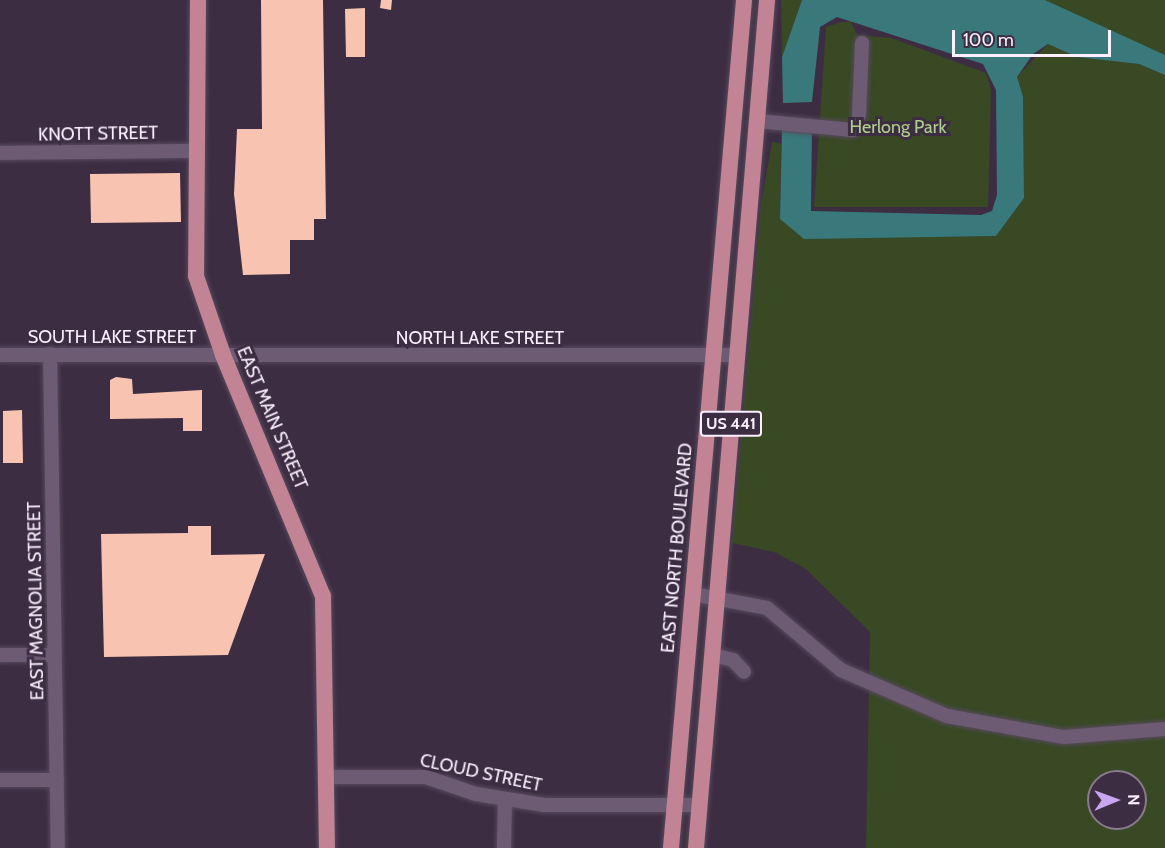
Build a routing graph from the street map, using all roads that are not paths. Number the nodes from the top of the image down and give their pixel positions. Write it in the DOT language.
graph roads {
  1 [pos="198,0"];
  2 [pos="744,0"];
  3 [pos="767,0"];
  4 [pos="862,43"];
  5 [pos="859,115"];
  6 [pos="733,119"];
  7 [pos="757,121"];
  8 [pos="853,130"];
  9 [pos="196,151"];
  10 [pos="0,153"];
  11 [pos="50,354"];
  12 [pos="713,354"];
  13 [pos="0,355"];
  14 [pos="223,355"];
  15 [pos="737,355"];
  16 [pos="693,594"];
  17 [pos="717,596"];
  18 [pos="0,655"];
  19 [pos="54,655"];
  20 [pos="712,655"];
  21 [pos="744,672"];
  22 [pos="1165,729"];
  23 [pos="327,777"];
  24 [pos="0,780"];
  25 [pos="57,780"];
  26 [pos="505,800"];
  27 [pos="675,805"];
  28 [pos="699,805"];
  29 [pos="58,848"];
  30 [pos="327,848"];
  31 [pos="504,848"];
  32 [pos="671,848"];
  33 [pos="696,848"];
  1 -- 9 [label="main road, EAST MAIN STREET"];
  2 -- 6 [label="main road, EAST NORTH BOULEVARD / US 441"];
  3 -- 7 [label="main road, US 441"];
  4 -- 5 [label="street"];
  6 -- 7 [label="main road"];
  6 -- 12 [label="main road, EAST NORTH BOULEVARD / US 441"];
  7 -- 8 [label="street"];
  7 -- 15 [label="main road, US 441"];
  9 -- 10 [label="street, KNOTT STREET"];
  9 -- 14 [label="main road, EAST MAIN STREET"];
  11 -- 13 [label="street, SOUTH LAKE STREET"];
  11 -- 14 [label="street, SOUTH LAKE STREET"];
  11 -- 19 [label="street, EAST MAGNOLIA STREET"];
  12 -- 14 [label="street, NORTH LAKE STREET"];
  12 -- 15 [label="street, NORTH LAKE STREET"];
  12 -- 16 [label="main road, EAST NORTH BOULEVARD / US 441"];
  14 -- 23 [label="main road, EAST MAIN STREET"];
  15 -- 17 [label="main road, US 441"];
  16 -- 17 [label="street"];
  16 -- 27 [label="main road, EAST NORTH BOULEVARD / US 441"];
  17 -- 20 [label="main road, US 441"];
  17 -- 22 [label="street"];
  18 -- 19 [label="street"];
  19 -- 25 [label="street, EAST MAGNOLIA STREET"];
  20 -- 21 [label="street"];
  20 -- 28 [label="main road, US 441"];
  23 -- 26 [label="street, CLOUD STREET"];
  23 -- 30 [label="main road, EAST MAIN STREET"];
  24 -- 25 [label="street"];
  25 -- 29 [label="street, EAST MAGNOLIA STREET"];
  26 -- 27 [label="street, CLOUD STREET"];
  26 -- 31 [label="street"];
  27 -- 28 [label="street, CLOUD STREET"];
  27 -- 32 [label="main road, EAST NORTH BOULEVARD / US 441"];
  28 -- 33 [label="main road, US 441"];
}
